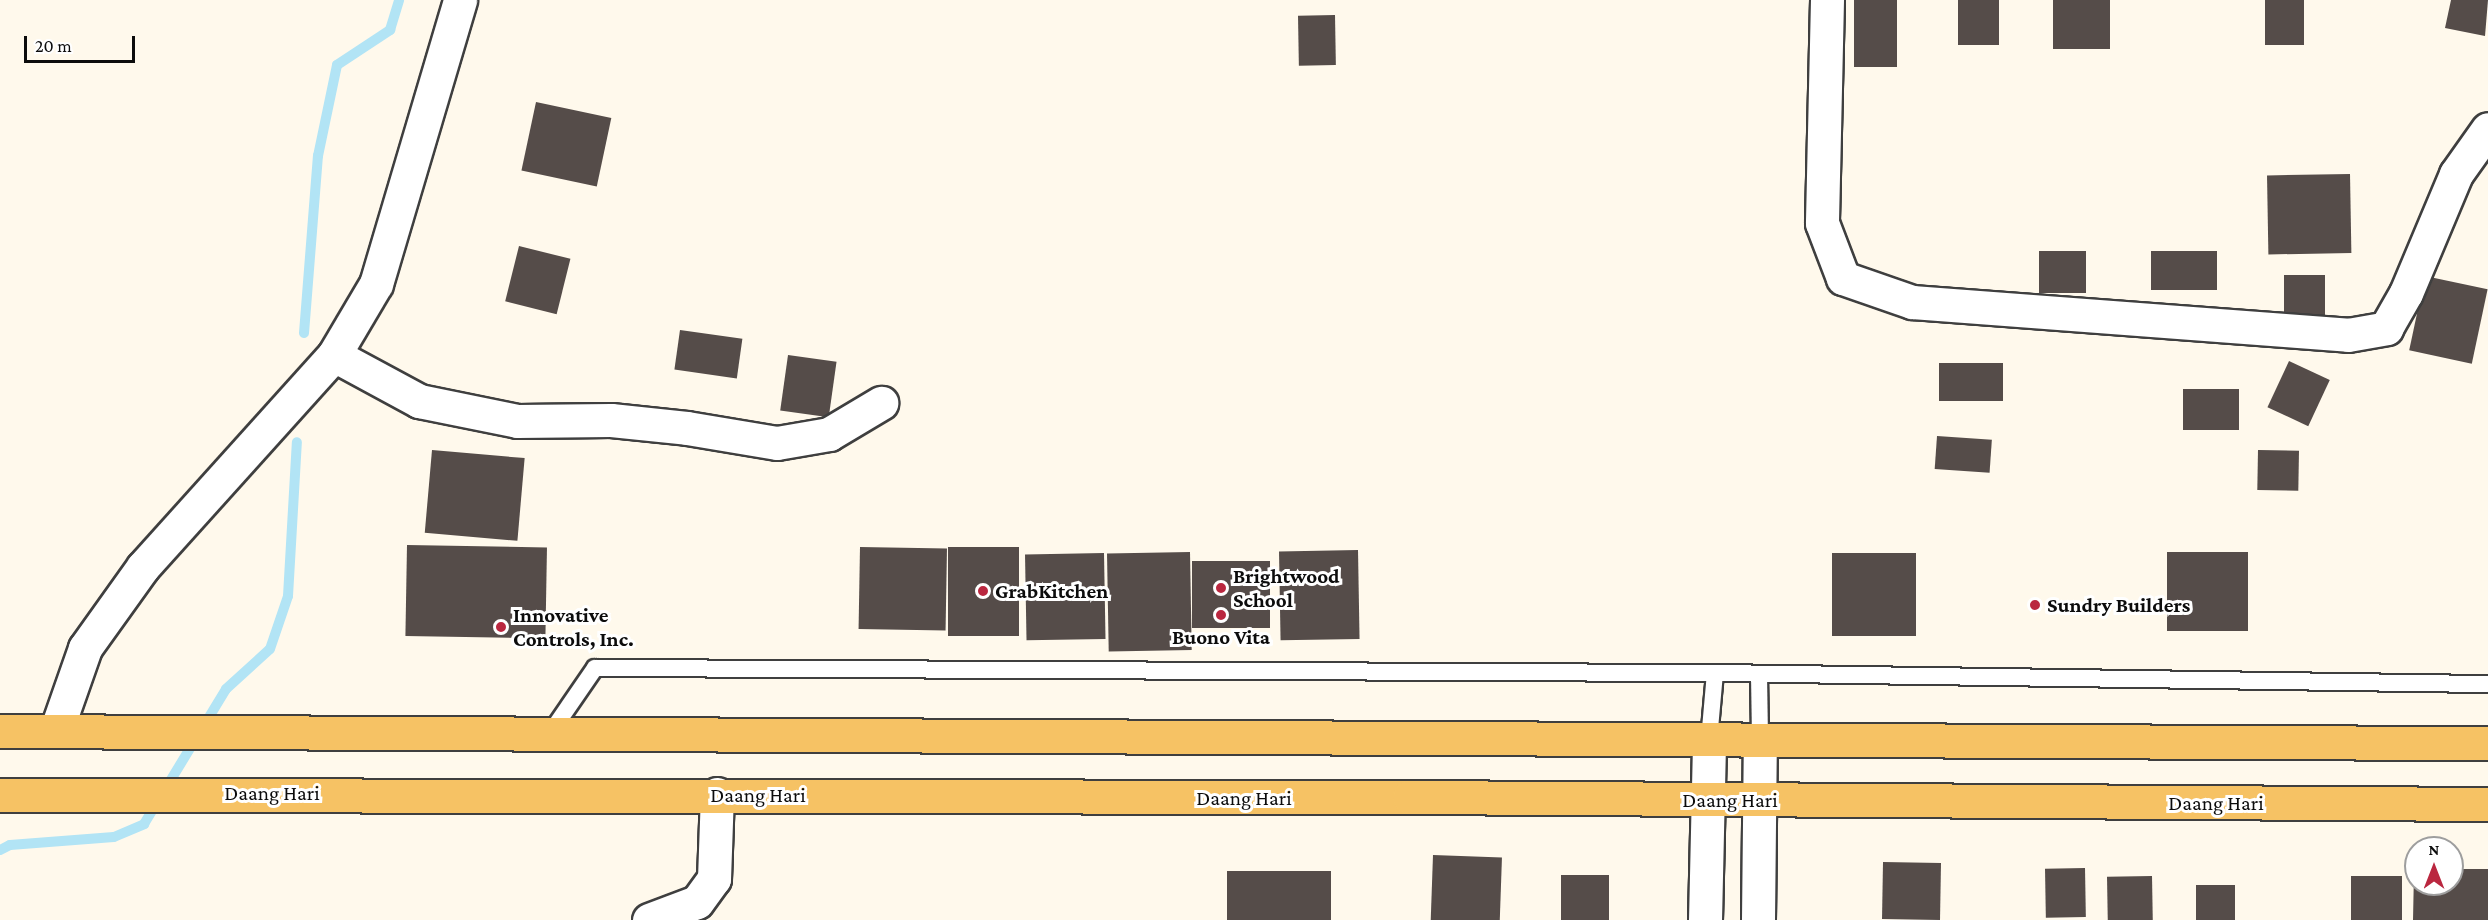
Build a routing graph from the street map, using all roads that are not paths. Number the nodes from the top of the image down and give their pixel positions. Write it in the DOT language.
graph roads {
  1 [pos="460,0"];
  2 [pos="1827,0"];
  3 [pos="2488,129"];
  4 [pos="334,354"];
  5 [pos="881,403"];
  6 [pos="1715,673"];
  7 [pos="1759,674"];
  8 [pos="2488,684"];
  9 [pos="0,731"];
  10 [pos="56,731"];
  11 [pos="549,735"];
  12 [pos="1760,739"];
  13 [pos="1709,740"];
  14 [pos="2488,743"];
  15 [pos="717,794"];
  16 [pos="0,795"];
  17 [pos="1709,800"];
  18 [pos="1760,800"];
  19 [pos="2488,804"];
  20 [pos="649,920"];
  21 [pos="1705,920"];
  22 [pos="1758,920"];
  1 -- 4 [label="street"];
  2 -- 3 [label="street"];
  4 -- 5 [label="street"];
  4 -- 10 [label="street"];
  6 -- 7 [label="lane"];
  6 -- 11 [label="lane"];
  6 -- 13 [label="lane"];
  7 -- 8 [label="lane"];
  7 -- 12 [label="lane"];
  9 -- 10 [label="main road"];
  10 -- 11 [label="main road"];
  11 -- 13 [label="main road"];
  12 -- 13 [label="main road"];
  12 -- 14 [label="main road"];
  12 -- 18 [label="street"];
  13 -- 17 [label="street"];
  15 -- 16 [label="main road, Daang Hari"];
  15 -- 17 [label="main road, Daang Hari"];
  15 -- 20 [label="street"];
  17 -- 18 [label="main road, Daang Hari"];
  17 -- 21 [label="street"];
  18 -- 19 [label="main road, Daang Hari"];
  18 -- 22 [label="street"];
}
